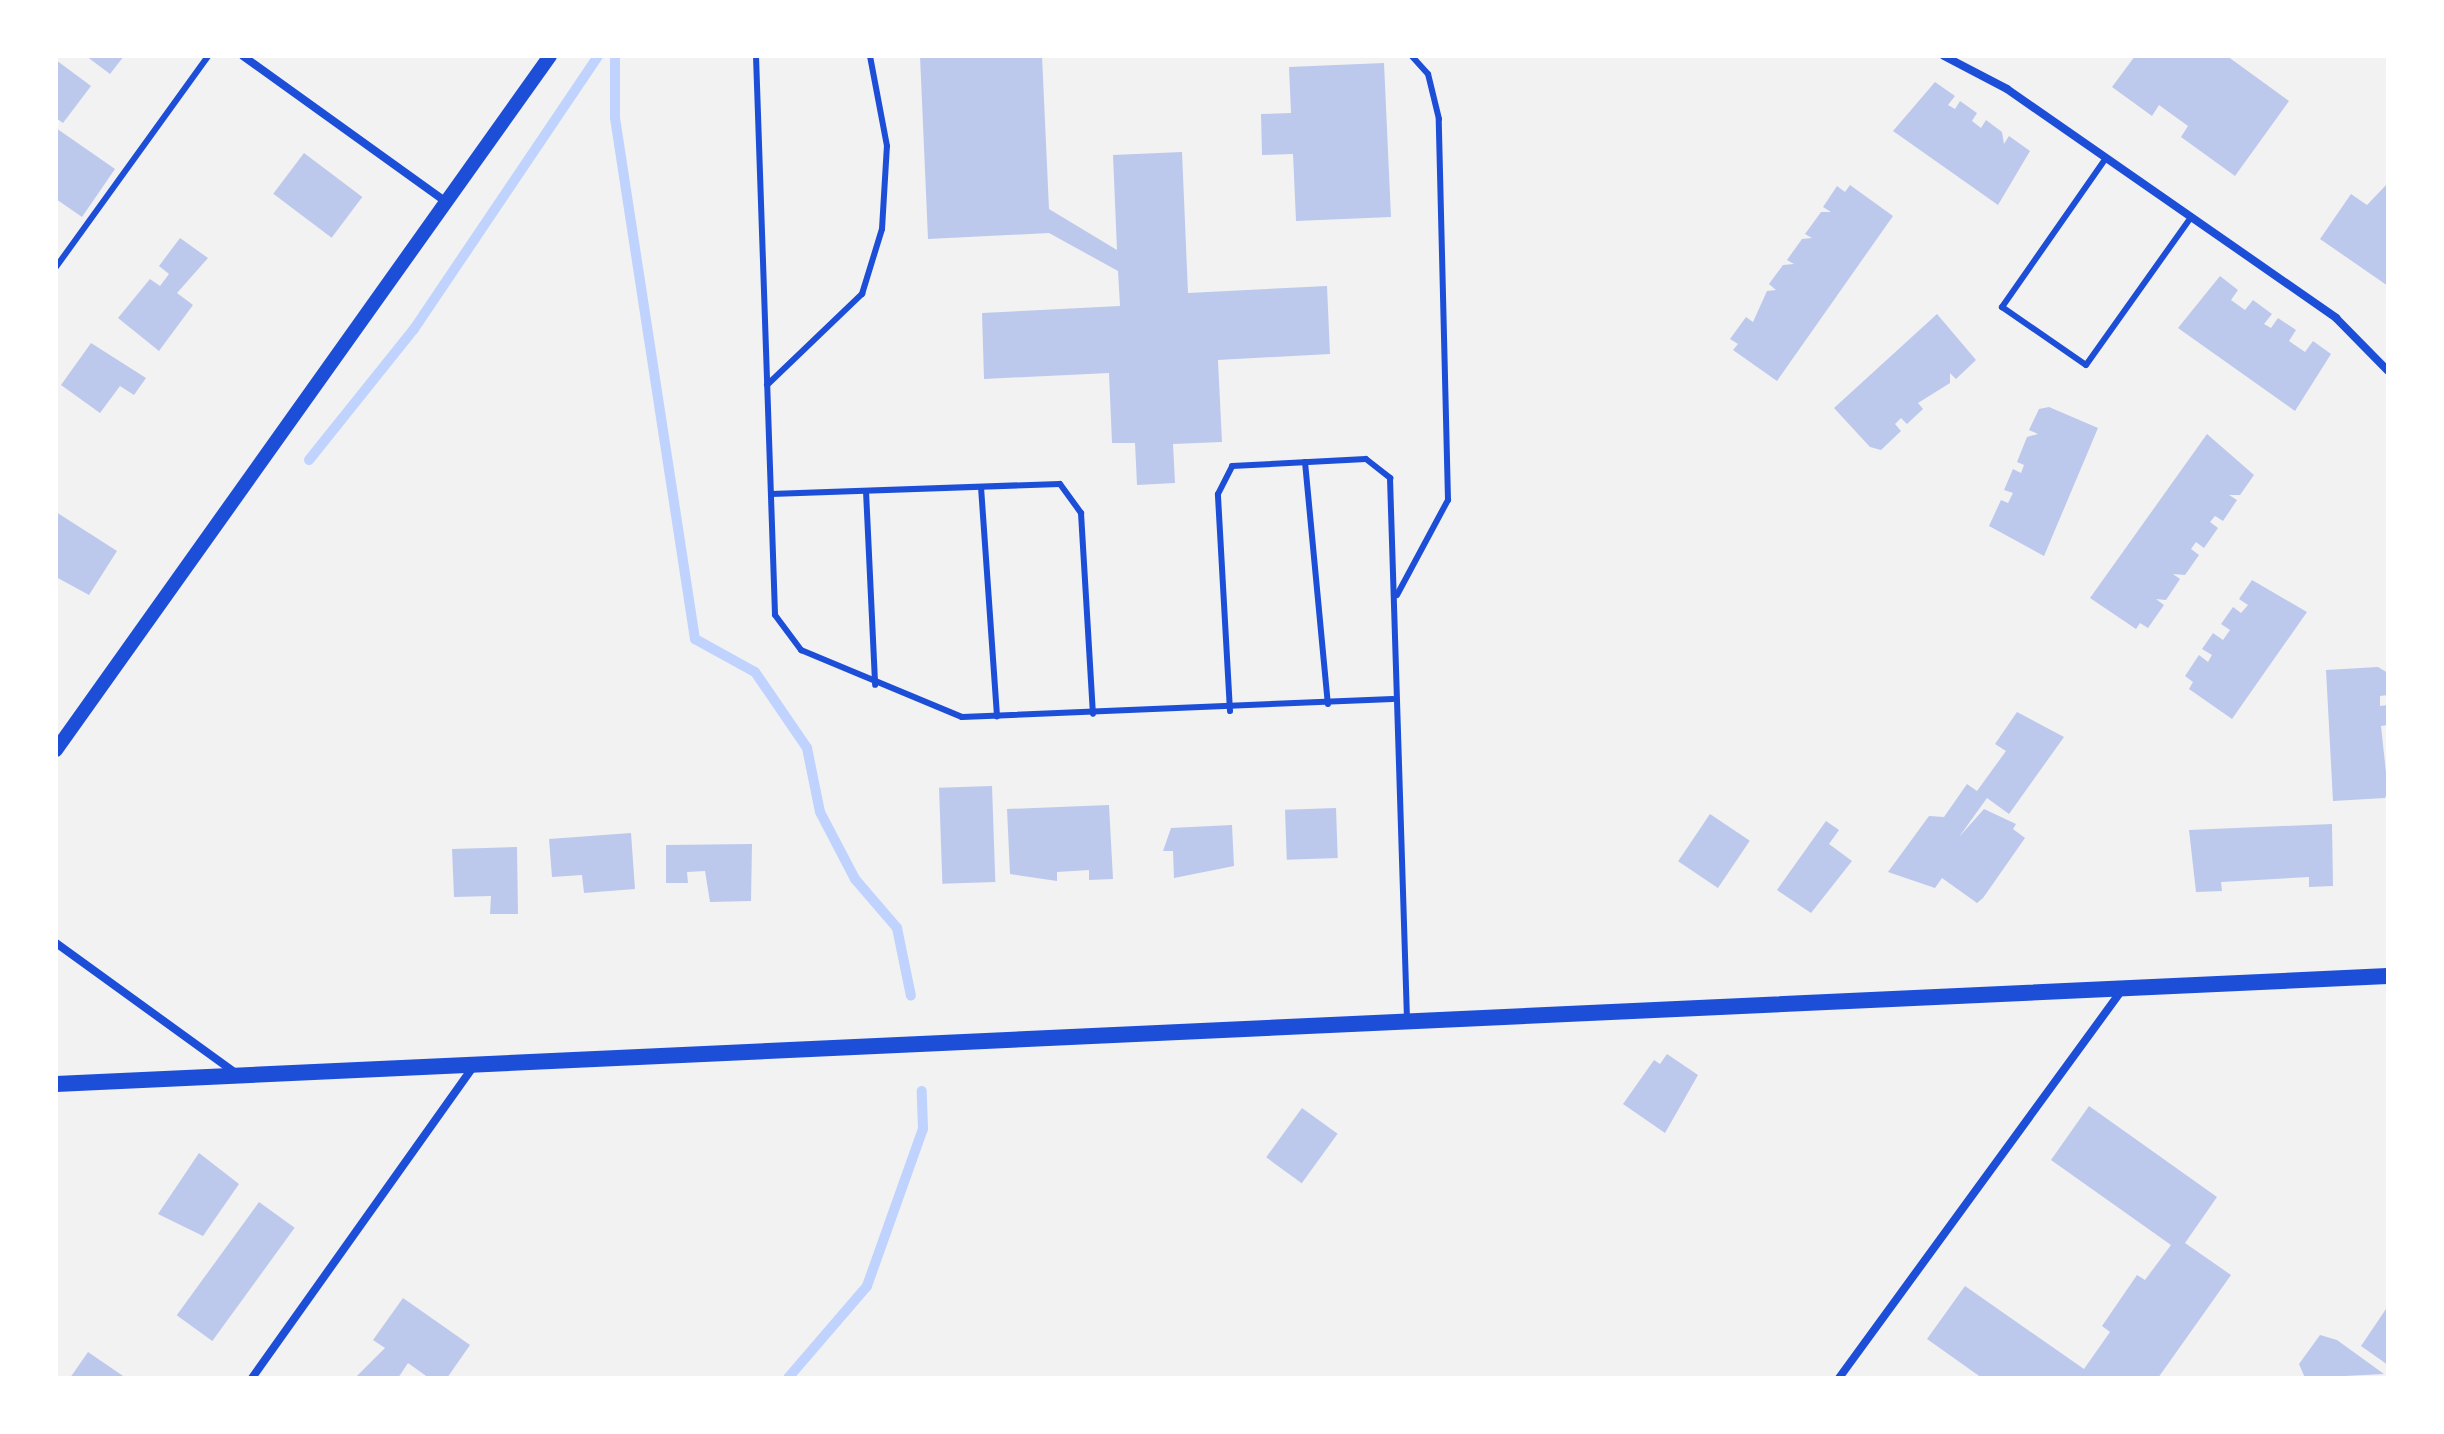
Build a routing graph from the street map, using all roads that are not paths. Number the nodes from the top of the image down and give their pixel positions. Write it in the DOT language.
graph roads {
  1 [pos="208,56"];
  2 [pos="243,56"];
  3 [pos="550,56"];
  4 [pos="756,56"];
  5 [pos="870,56"];
  6 [pos="1412,56"];
  7 [pos="1944,56"];
  8 [pos="2106,158"];
  9 [pos="445,201"];
  10 [pos="2191,217"];
  11 [pos="56,267"];
  12 [pos="2388,371"];
  13 [pos="767,385"];
  14 [pos="1305,462"];
  15 [pos="981,487"];
  16 [pos="866,491"];
  17 [pos="771,494"];
  18 [pos="1396,598"];
  19 [pos="875,685"];
  20 [pos="1393,699"];
  21 [pos="1328,704"];
  22 [pos="1230,711"];
  23 [pos="1093,714"];
  24 [pos="997,716"];
  25 [pos="56,750"];
  26 [pos="56,943"];
  27 [pos="2388,976"];
  28 [pos="2123,989"];
  29 [pos="1407,1020"];
  30 [pos="473,1066"];
  31 [pos="237,1075"];
  32 [pos="56,1084"];
  33 [pos="252,1378"];
  34 [pos="1839,1378"];
  1 -- 11 [label="lane"];
  2 -- 9 [label="street"];
  3 -- 9 [label="street"];
  4 -- 13 [label="lane"];
  5 -- 13 [label="lane"];
  6 -- 18 [label="lane"];
  7 -- 8 [label="street"];
  8 -- 10 [label="street"];
  8 -- 10 [label="lane"];
  9 -- 25 [label="street"];
  10 -- 12 [label="street"];
  13 -- 17 [label="lane"];
  14 -- 18 [label="lane"];
  14 -- 21 [label="lane"];
  14 -- 22 [label="lane"];
  15 -- 16 [label="lane"];
  15 -- 23 [label="lane"];
  15 -- 24 [label="lane"];
  16 -- 17 [label="lane"];
  16 -- 19 [label="lane"];
  17 -- 19 [label="lane"];
  18 -- 20 [label="lane"];
  19 -- 24 [label="lane"];
  20 -- 21 [label="lane"];
  20 -- 29 [label="lane"];
  21 -- 22 [label="lane"];
  22 -- 23 [label="lane"];
  23 -- 24 [label="lane"];
  26 -- 31 [label="street"];
  27 -- 28 [label="main road"];
  28 -- 29 [label="main road"];
  28 -- 34 [label="street"];
  29 -- 30 [label="main road"];
  30 -- 31 [label="main road"];
  30 -- 33 [label="street"];
  31 -- 32 [label="main road"];
}
